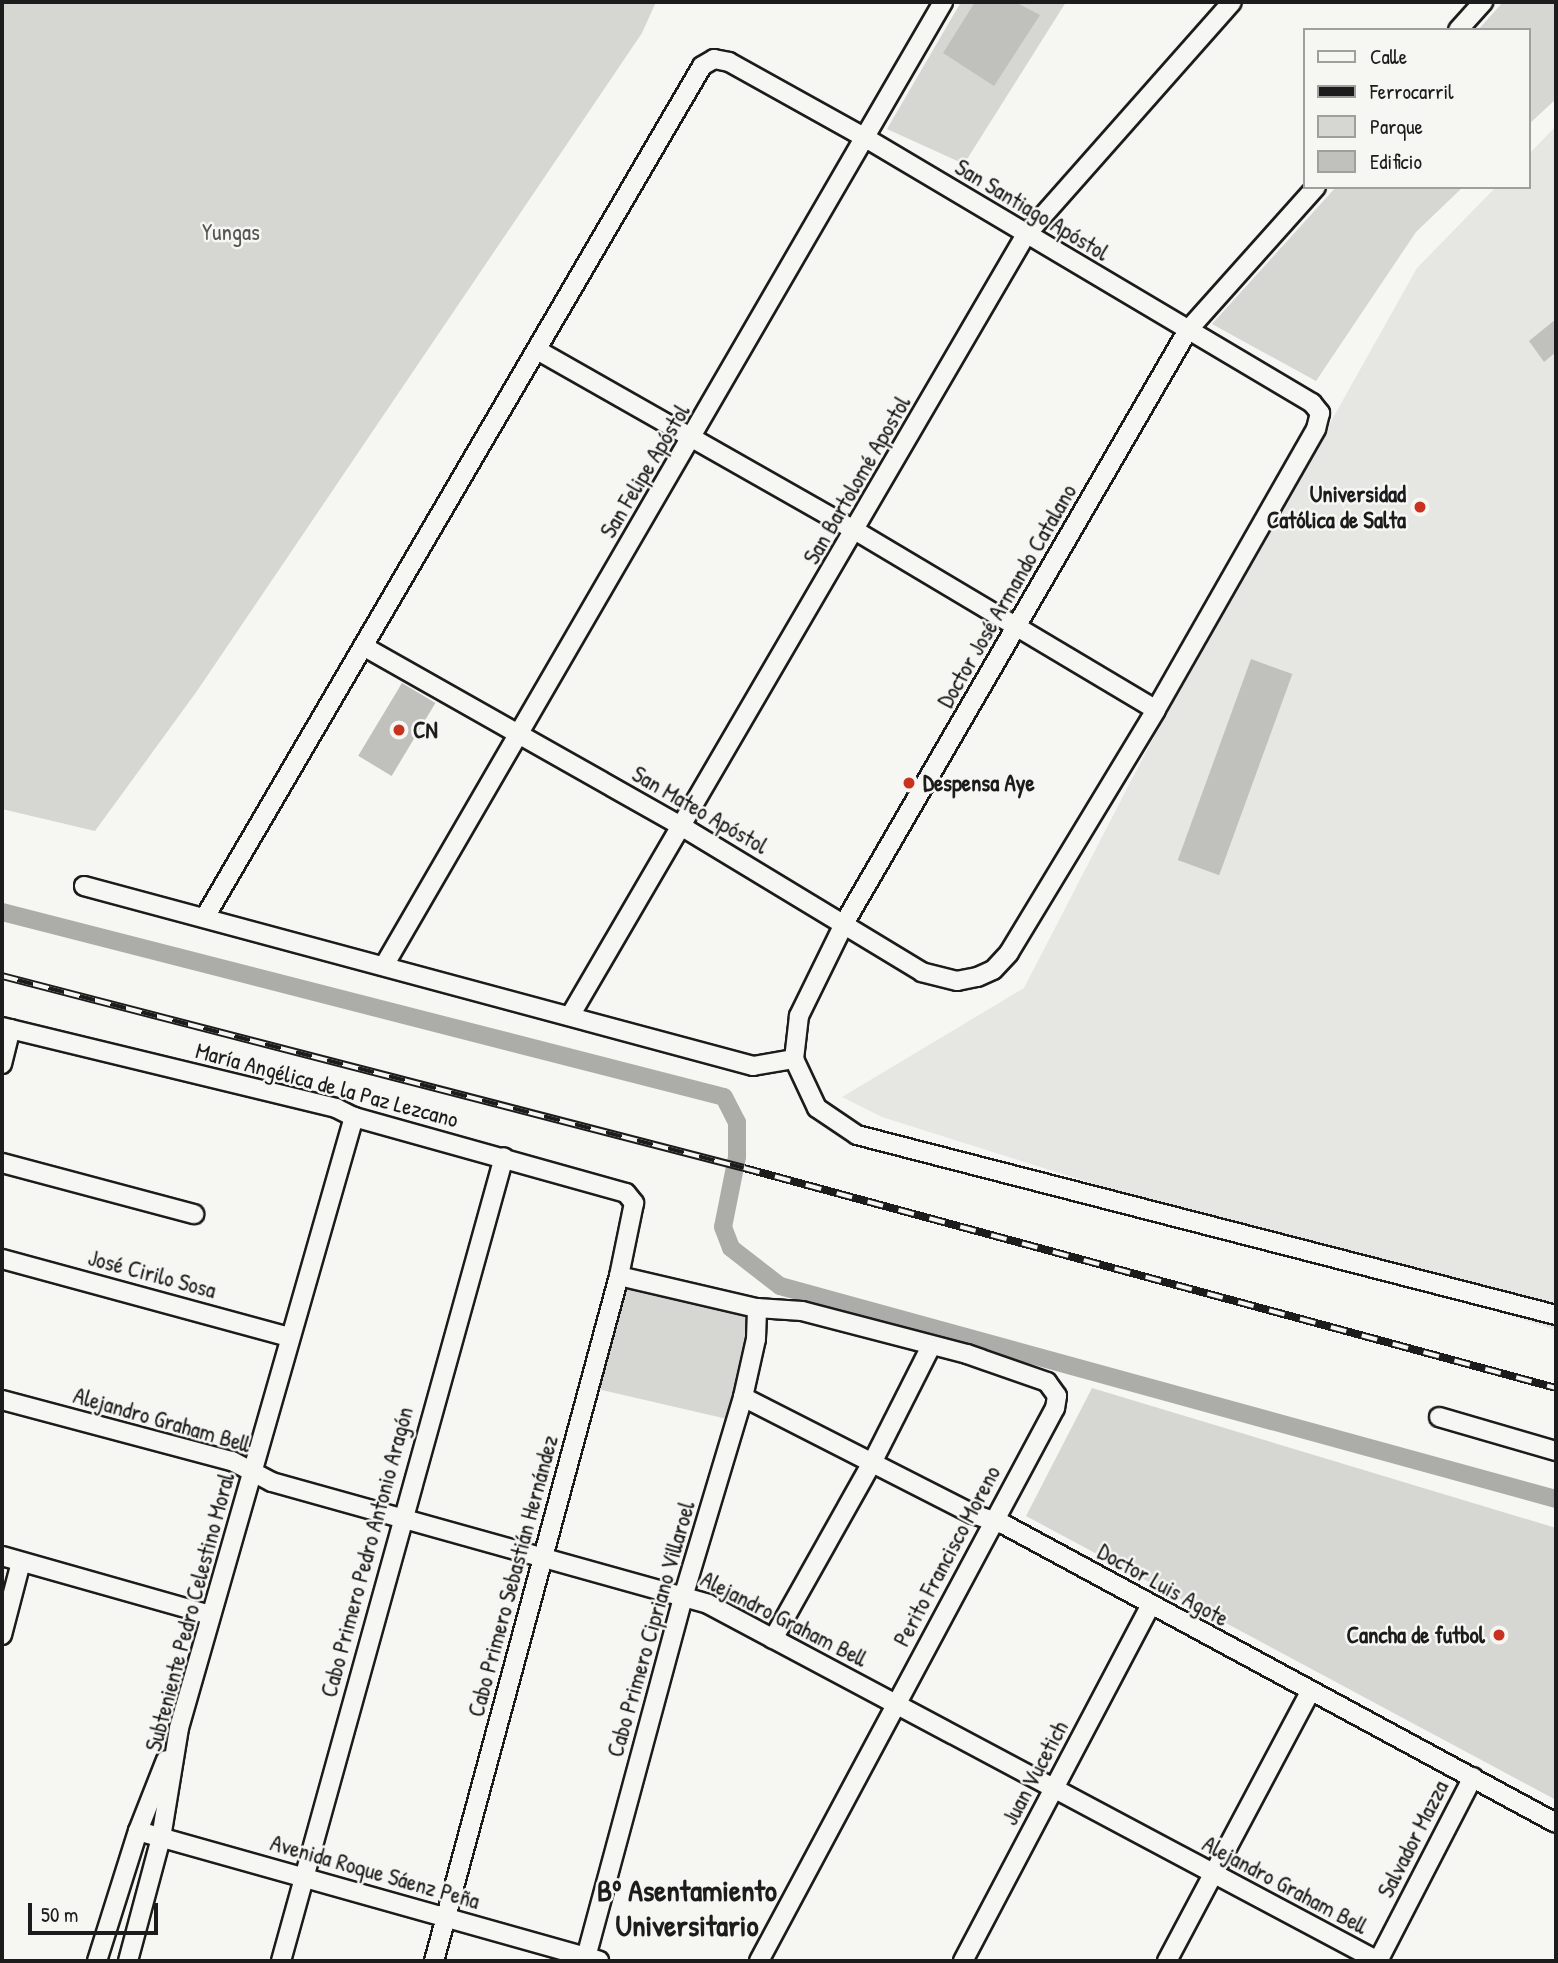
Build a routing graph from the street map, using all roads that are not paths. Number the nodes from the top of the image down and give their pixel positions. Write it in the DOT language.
graph roads {
  1 [pos="943,2"];
  2 [pos="1232,2"];
  3 [pos="1483,2"];
  4 [pos="1460,28"];
  5 [pos="864,137"];
  6 [pos="1314,189"];
  7 [pos="1025,236"];
  8 [pos="1188,330"];
  9 [pos="539,351"];
  10 [pos="1320,413"];
  11 [pos="693,439"];
  12 [pos="856,531"];
  13 [pos="1019,627"];
  14 [pos="366,647"];
  15 [pos="1156,710"];
  16 [pos="517,733"];
  17 [pos="681,826"];
  18 [pos="84,886"];
  19 [pos="205,917"];
  20 [pos="845,922"];
  21 [pos="385,964"];
  22 [pos="570,1016"];
  23 [pos="6,1028"];
  24 [pos="794,1059"];
  25 [pos="2,1064"];
  26 [pos="354,1117"];
  27 [pos="503,1157"];
  28 [pos="2,1163"];
  29 [pos="634,1203"];
  30 [pos="194,1214"];
  31 [pos="2,1259"];
  32 [pos="619,1276"];
  33 [pos="757,1308"];
  34 [pos="1556,1315"];
  35 [pos="290,1337"];
  36 [pos="931,1346"];
  37 [pos="743,1397"];
  38 [pos="2,1399"];
  39 [pos="1439,1417"];
  40 [pos="1556,1451"];
  41 [pos="873,1461"];
  42 [pos="253,1472"];
  43 [pos="402,1518"];
  44 [pos="994,1521"];
  45 [pos="2,1556"];
  46 [pos="544,1557"];
  47 [pos="21,1562"];
  48 [pos="684,1594"];
  49 [pos="1150,1606"];
  50 [pos="211,1615"];
  51 [pos="2,1635"];
  52 [pos="774,1639"];
  53 [pos="1310,1692"];
  54 [pos="895,1704"];
  55 [pos="179,1728"];
  56 [pos="1473,1777"];
  57 [pos="1054,1790"];
  58 [pos="1556,1823"];
  59 [pos="138,1831"];
  60 [pos="161,1838"];
  61 [pos="1212,1874"];
  62 [pos="303,1878"];
  63 [pos="446,1919"];
  64 [pos="590,1960"];
  65 [pos="97,1961"];
  66 [pos="128,1961"];
  67 [pos="281,1961"];
  68 [pos="434,1961"];
  69 [pos="759,1961"];
  70 [pos="963,1961"];
  71 [pos="1167,1961"];
  72 [pos="1378,1961"];
  1 -- 5 [label="street, San Felipe Apóstol"];
  2 -- 7 [label="street, San Bartolomé Apostol"];
  3 -- 4 [label="street"];
  5 -- 7 [label="street, San Santiago Apóstol"];
  5 -- 9 [label="street, San Santiago Apóstol"];
  5 -- 11 [label="street, San Felipe Apóstol"];
  6 -- 8 [label="street, Doctor José Armando Catalano"];
  7 -- 8 [label="street, San Santiago Apóstol"];
  7 -- 12 [label="street, San Bartolomé Apostol"];
  8 -- 10 [label="street, San Santiago Apóstol"];
  8 -- 13 [label="street, Doctor José Armando Catalano"];
  9 -- 11 [label="street"];
  9 -- 14 [label="street"];
  10 -- 15 [label="street, San Mateo Apóstol"];
  11 -- 12 [label="street"];
  11 -- 16 [label="street, San Felipe Apóstol"];
  12 -- 13 [label="street"];
  12 -- 17 [label="street, San Bartolomé Apostol"];
  13 -- 15 [label="street"];
  13 -- 20 [label="street, Doctor José Armando Catalano"];
  14 -- 16 [label="street, San Mateo Apóstol"];
  14 -- 19 [label="street"];
  15 -- 20 [label="street, San Mateo Apóstol"];
  16 -- 17 [label="street, San Mateo Apóstol"];
  16 -- 21 [label="street, San Felipe Apóstol"];
  17 -- 20 [label="street, San Mateo Apóstol"];
  17 -- 22 [label="street, San Bartolomé Apostol"];
  18 -- 19 [label="street"];
  19 -- 21 [label="street"];
  20 -- 24 [label="street, Doctor José Armando Catalano"];
  21 -- 22 [label="street"];
  22 -- 24 [label="street"];
  23 -- 25 [label="street"];
  23 -- 26 [label="street, María Angélica de la Paz Lezcano"];
  24 -- 34 [label="street"];
  26 -- 27 [label="street, María Angélica de la Paz Lezcano"];
  26 -- 35 [label="street, Subteniente Pedro Celestino Moral"];
  27 -- 29 [label="street, María Angélica de la Paz Lezcano"];
  27 -- 43 [label="street, Cabo Primero Pedro Antonio Aragón"];
  28 -- 30 [label="street"];
  29 -- 32 [label="street, Cabo Primero Sebastián Hernández"];
  31 -- 35 [label="street, José Cirilo Sosa"];
  32 -- 33 [label="street"];
  32 -- 46 [label="street, Cabo Primero Sebastián Hernández"];
  33 -- 36 [label="street"];
  33 -- 37 [label="street, Cabo Primero Cipriano Villaroel"];
  35 -- 42 [label="street, Subteniente Pedro Celestino Moral"];
  36 -- 41 [label="street"];
  36 -- 44 [label="street, Perito Francisco Moreno"];
  37 -- 41 [label="street, Doctor Luis Agote"];
  37 -- 48 [label="street, Cabo Primero Cipriano Villaroel"];
  38 -- 42 [label="street, Alejandro Graham Bell"];
  39 -- 40 [label="street"];
  41 -- 44 [label="street, Doctor Luis Agote"];
  41 -- 52 [label="street"];
  42 -- 43 [label="street, Alejandro Graham Bell"];
  42 -- 50 [label="street, Subteniente Pedro Celestino Moral"];
  43 -- 46 [label="street, Alejandro Graham Bell"];
  43 -- 62 [label="street, Cabo Primero Pedro Antonio Aragón"];
  44 -- 49 [label="street, Doctor Luis Agote"];
  44 -- 54 [label="street, Perito Francisco Moreno"];
  45 -- 47 [label="street"];
  46 -- 48 [label="street, Alejandro Graham Bell"];
  46 -- 63 [label="street, Cabo Primero Sebastián Hernández"];
  47 -- 50 [label="street"];
  47 -- 51 [label="street"];
  48 -- 52 [label="street, Alejandro Graham Bell"];
  48 -- 64 [label="street, Cabo Primero Cipriano Villaroel"];
  49 -- 53 [label="street, Doctor Luis Agote"];
  49 -- 57 [label="street, Juan Vucetich"];
  50 -- 55 [label="street, Subteniente Pedro Celestino Moral"];
  52 -- 54 [label="street, Alejandro Graham Bell"];
  53 -- 56 [label="street, Doctor Luis Agote"];
  53 -- 61 [label="street"];
  54 -- 57 [label="street, Alejandro Graham Bell"];
  54 -- 69 [label="street, Perito Francisco Moreno"];
  55 -- 59 [label="street"];
  55 -- 60 [label="street, Subteniente Pedro Celestino Moral"];
  56 -- 58 [label="street, Doctor Luis Agote"];
  56 -- 72 [label="street, Salvador Mazza"];
  57 -- 61 [label="street, Alejandro Graham Bell"];
  57 -- 70 [label="street, Juan Vucetich"];
  59 -- 60 [label="street, Avenida Roque Sáenz Peña"];
  59 -- 65 [label="street"];
  60 -- 62 [label="street, Avenida Roque Sáenz Peña"];
  60 -- 66 [label="street, Subteniente Pedro Celestino Moral"];
  61 -- 71 [label="street"];
  61 -- 72 [label="street, Alejandro Graham Bell"];
  62 -- 63 [label="street, Avenida Roque Sáenz Peña"];
  62 -- 67 [label="street, Cabo Primero Pedro Antonio Aragón"];
  63 -- 64 [label="street, Avenida Roque Sáenz Peña"];
  63 -- 68 [label="street, Cabo Primero Sebastián Hernández"];
}
